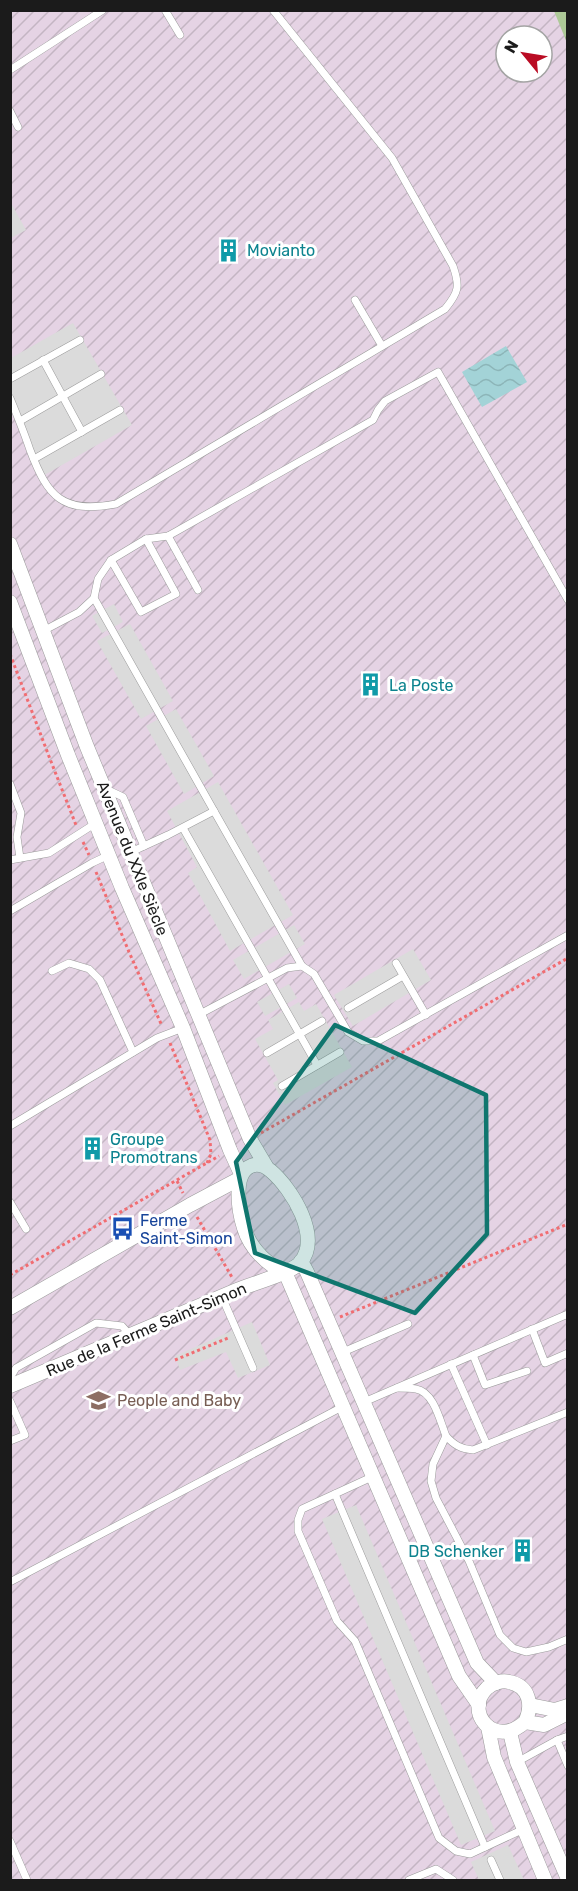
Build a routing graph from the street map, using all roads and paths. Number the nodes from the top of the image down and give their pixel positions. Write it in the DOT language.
graph roads {
  1 [pos="103,10"];
  2 [pos="165,10"];
  3 [pos="273,10"];
  4 [pos="180,35"];
  5 [pos="10,70"];
  6 [pos="10,111"];
  7 [pos="18,127"];
  8 [pos="355,300"];
  9 [pos="80,340"];
  10 [pos="382,346"];
  11 [pos="43,360"];
  12 [pos="101,374"];
  13 [pos="10,379"];
  14 [pos="63,396"];
  15 [pos="10,398"];
  16 [pos="120,411"];
  17 [pos="20,421"];
  18 [pos="82,432"];
  19 [pos="34,459"];
  20 [pos="168,536"];
  21 [pos="146,539"];
  22 [pos="10,544"];
  23 [pos="111,560"];
  24 [pos="198,590"];
  25 [pos="94,598"];
  26 [pos="567,600"];
  27 [pos="10,602"];
  28 [pos="43,631"];
  29 [pos="10,654"];
  30 [pos="10,784"];
  31 [pos="104,789"];
  32 [pos="214,811"];
  33 [pos="96,823"];
  34 [pos="183,828"];
  35 [pos="80,833"];
  36 [pos="144,846"];
  37 [pos="131,852"];
  38 [pos="109,855"];
  39 [pos="20,858"];
  40 [pos="10,860"];
  41 [pos="92,862"];
  42 [pos="10,911"];
  43 [pos="567,935"];
  44 [pos="567,958"];
  45 [pos="396,963"];
  46 [pos="302,966"];
  47 [pos="52,971"];
  48 [pos="404,976"];
  49 [pos="268,978"];
  50 [pos="348,1008"];
  51 [pos="198,1015"];
  52 [pos="426,1015"];
  53 [pos="322,1021"];
  54 [pos="183,1028"];
  55 [pos="166,1034"];
  56 [pos="299,1034"];
  57 [pos="133,1052"];
  58 [pos="340,1052"];
  59 [pos="267,1053"];
  60 [pos="317,1065"];
  61 [pos="282,1086"];
  62 [pos="10,1126"];
  63 [pos="250,1139"];
  64 [pos="230,1150"];
  65 [pos="206,1164"];
  66 [pos="266,1167"];
  67 [pos="240,1176"];
  68 [pos="177,1181"];
  69 [pos="10,1202"];
  70 [pos="190,1205"];
  71 [pos="567,1224"];
  72 [pos="26,1229"];
  73 [pos="301,1261"];
  74 [pos="283,1272"];
  75 [pos="10,1275"];
  76 [pos="239,1289"];
  77 [pos="222,1297"];
  78 [pos="10,1308"];
  79 [pos="567,1314"];
  80 [pos="329,1322"];
  81 [pos="408,1324"];
  82 [pos="532,1329"];
  83 [pos="238,1334"];
  84 [pos="131,1336"];
  85 [pos="343,1353"];
  86 [pos="567,1353"];
  87 [pos="473,1355"];
  88 [pos="175,1360"];
  89 [pos="451,1364"];
  90 [pos="253,1368"];
  91 [pos="527,1371"];
  92 [pos="10,1378"];
  93 [pos="10,1386"];
  94 [pos="397,1388"];
  95 [pos="10,1401"];
  96 [pos="364,1402"];
  97 [pos="342,1407"];
  98 [pos="567,1412"];
  99 [pos="446,1436"];
  100 [pos="10,1441"];
  101 [pos="487,1445"];
  102 [pos="374,1476"];
  103 [pos="335,1494"];
  104 [pos="10,1582"];
  105 [pos="567,1639"];
  106 [pos="496,1683"];
  107 [pos="479,1705"];
  108 [pos="530,1705"];
  109 [pos="567,1706"];
  110 [pos="567,1713"];
  111 [pos="525,1722"];
  112 [pos="488,1727"];
  113 [pos="510,1732"];
  114 [pos="567,1736"];
  115 [pos="557,1740"];
  116 [pos="518,1762"];
  117 [pos="567,1766"];
  118 [pos="524,1829"];
  119 [pos="10,1841"];
  120 [pos="485,1847"];
  121 [pos="491,1860"];
  122 [pos="567,1879"];
  123 [pos="27,1881"];
  124 [pos="409,1881"];
  125 [pos="453,1881"];
  126 [pos="500,1881"];
  127 [pos="545,1881"];
  1 -- 5 [label="lane"];
  2 -- 4 [label="lane"];
  3 -- 10 [label="lane"];
  6 -- 7 [label="lane"];
  8 -- 10 [label="lane"];
  9 -- 11 [label="lane"];
  10 -- 19 [label="lane"];
  11 -- 13 [label="lane"];
  11 -- 14 [label="lane"];
  12 -- 14 [label="lane"];
  14 -- 17 [label="lane"];
  14 -- 18 [label="lane"];
  15 -- 17 [label="lane"];
  16 -- 18 [label="lane"];
  17 -- 19 [label="lane"];
  18 -- 19 [label="lane"];
  20 -- 21 [label="lane"];
  20 -- 24 [label="lane"];
  20 -- 26 [label="lane"];
  21 -- 23 [label="lane"];
  21 -- 23 [label="lane"];
  22 -- 28 [label="street, Avenue du XXIe Siècle"];
  23 -- 25 [label="lane"];
  25 -- 28 [label="lane"];
  25 -- 32 [label="lane"];
  27 -- 33 [label="street, Avenue du XXIe Siècle"];
  28 -- 31 [label="street, Avenue du XXIe Siècle"];
  29 -- 35 [label="path"];
  30 -- 39 [label="lane"];
  31 -- 36 [label="lane"];
  31 -- 37 [label="street, Avenue du XXIe Siècle"];
  32 -- 34 [label="lane"];
  32 -- 46 [label="lane"];
  33 -- 35 [label="lane"];
  33 -- 38 [label="street, Avenue du XXIe Siècle"];
  34 -- 36 [label="lane"];
  34 -- 49 [label="lane"];
  35 -- 39 [label="lane"];
  35 -- 41 [label="path"];
  36 -- 37 [label="lane"];
  37 -- 51 [label="street, Avenue du XXIe Siècle"];
  38 -- 41 [label="lane"];
  38 -- 54 [label="street, Avenue du XXIe Siècle"];
  39 -- 40 [label="lane"];
  41 -- 42 [label="lane"];
  41 -- 55 [label="path"];
  43 -- 52 [label="lane"];
  44 -- 63 [label="path"];
  45 -- 48 [label="lane"];
  46 -- 49 [label="lane"];
  46 -- 52 [label="lane"];
  47 -- 57 [label="lane"];
  48 -- 50 [label="lane"];
  48 -- 52 [label="lane"];
  49 -- 51 [label="lane"];
  49 -- 56 [label="lane"];
  51 -- 63 [label="street, Avenue du XXIe Siècle"];
  53 -- 56 [label="lane"];
  54 -- 55 [label="lane"];
  54 -- 64 [label="street, Avenue du XXIe Siècle"];
  55 -- 57 [label="lane"];
  55 -- 65 [label="path"];
  56 -- 59 [label="lane"];
  56 -- 60 [label="lane"];
  57 -- 62 [label="lane"];
  58 -- 60 [label="lane"];
  60 -- 61 [label="lane"];
  63 -- 66 [label="street, Avenue du XXIe Siècle"];
  64 -- 65 [label="path"];
  64 -- 67 [label="street, Avenue du XXIe Siècle"];
  65 -- 68 [label="path"];
  66 -- 67 [label="street"];
  66 -- 73 [label="street, Avenue du XXIe Siècle"];
  67 -- 70 [label="street"];
  67 -- 74 [label="street"];
  68 -- 70 [label="path"];
  68 -- 75 [label="path"];
  69 -- 72 [label="lane"];
  70 -- 76 [label="path"];
  70 -- 78 [label="street"];
  71 -- 80 [label="path"];
  73 -- 74 [label="street, Rue de la Ferme Saint-Simon"];
  73 -- 80 [label="street"];
  74 -- 76 [label="street, Rue de la Ferme Saint-Simon"];
  74 -- 97 [label="street"];
  76 -- 77 [label="street, Rue de la Ferme Saint-Simon"];
  77 -- 83 [label="lane"];
  77 -- 84 [label="street, Rue de la Ferme Saint-Simon"];
  79 -- 82 [label="lane"];
  80 -- 85 [label="street"];
  81 -- 85 [label="lane"];
  82 -- 86 [label="lane"];
  82 -- 87 [label="lane"];
  83 -- 88 [label="path"];
  83 -- 90 [label="lane"];
  84 -- 92 [label="lane"];
  84 -- 93 [label="street, Rue de la Ferme Saint-Simon"];
  85 -- 96 [label="street"];
  87 -- 89 [label="lane"];
  87 -- 91 [label="lane"];
  89 -- 94 [label="lane"];
  89 -- 101 [label="lane"];
  94 -- 96 [label="lane"];
  94 -- 99 [label="lane"];
  95 -- 100 [label="lane"];
  96 -- 106 [label="street"];
  97 -- 102 [label="street"];
  97 -- 104 [label="lane"];
  98 -- 101 [label="lane"];
  99 -- 101 [label="lane"];
  99 -- 105 [label="lane"];
  102 -- 103 [label="lane"];
  102 -- 107 [label="street"];
  103 -- 120 [label="lane"];
  103 -- 120 [label="lane"];
  106 -- 107 [label="street"];
  106 -- 108 [label="street"];
  107 -- 112 [label="street"];
  108 -- 109 [label="street"];
  108 -- 111 [label="street"];
  110 -- 111 [label="street"];
  111 -- 113 [label="street"];
  112 -- 113 [label="street"];
  112 -- 118 [label="street"];
  113 -- 116 [label="street"];
  114 -- 115 [label="lane"];
  115 -- 116 [label="lane"];
  115 -- 117 [label="lane"];
  116 -- 122 [label="street"];
  118 -- 120 [label="lane"];
  118 -- 127 [label="street"];
  119 -- 123 [label="lane"];
  121 -- 126 [label="lane"];
  124 -- 125 [label="lane"];
}
